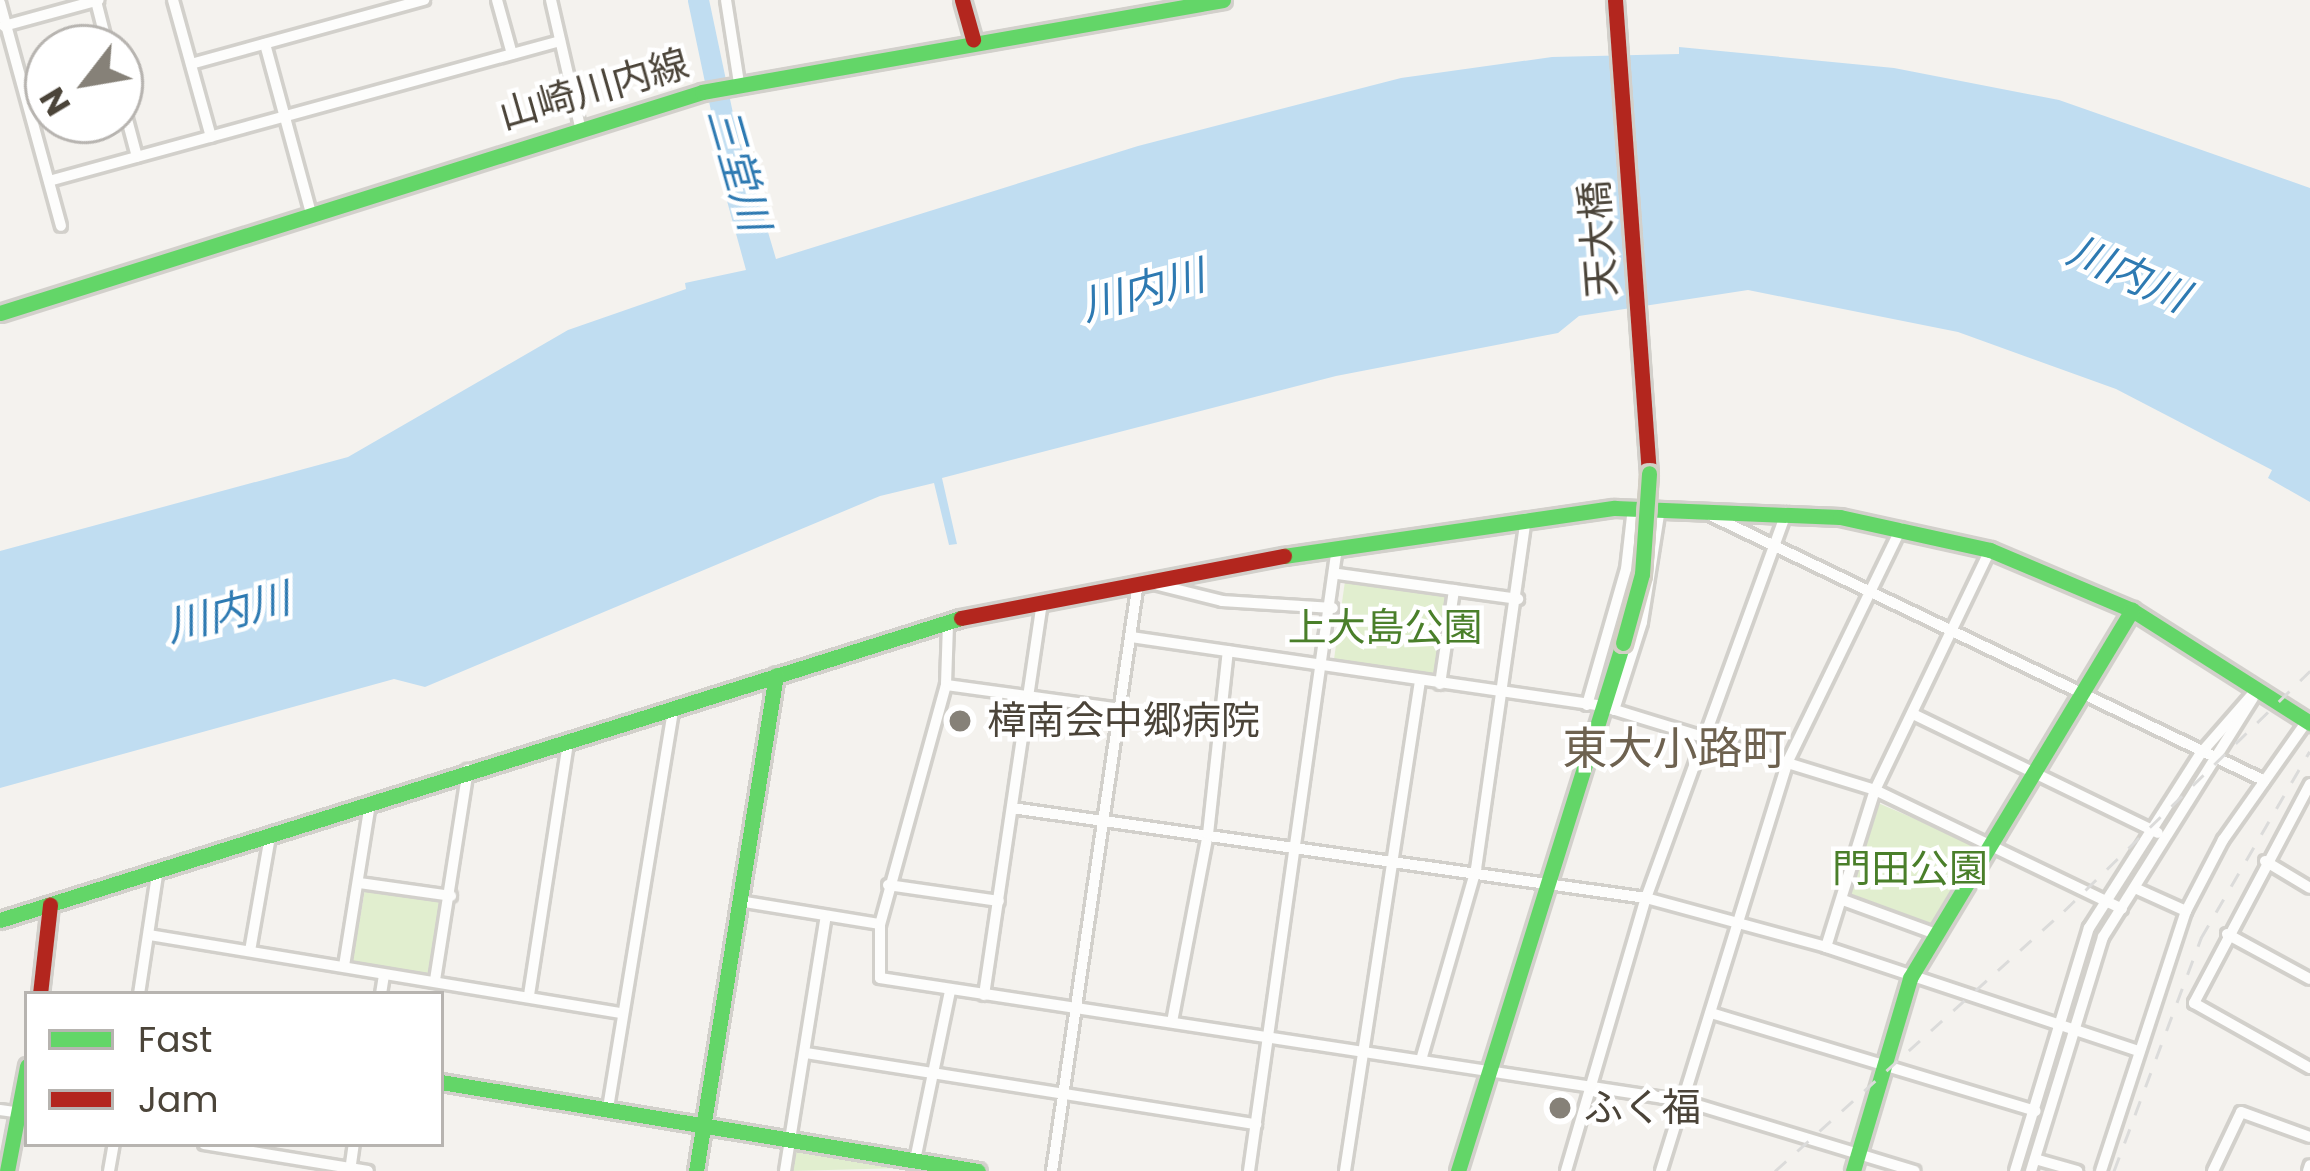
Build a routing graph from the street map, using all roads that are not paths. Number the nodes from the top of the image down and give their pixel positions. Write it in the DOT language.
graph roads {
  1 [pos="97,0"];
  2 [pos="173,0"];
  3 [pos="424,0"];
  4 [pos="497,0"];
  5 [pos="551,0"];
  6 [pos="740,0"];
  7 [pos="962,0"];
  8 [pos="1223,0"];
  9 [pos="1616,0"];
  10 [pos="726,2"];
  11 [pos="0,3"];
  12 [pos="1173,4"];
  13 [pos="3,27"];
  14 [pos="973,39"];
  15 [pos="560,41"];
  16 [pos="265,44"];
  17 [pos="512,54"];
  18 [pos="190,64"];
  19 [pos="739,83"];
  20 [pos="284,116"];
  21 [pos="580,128"];
  22 [pos="211,136"];
  23 [pos="134,144"];
  24 [pos="137,157"];
  25 [pos="49,182"];
  26 [pos="310,210"];
  27 [pos="61,226"];
  28 [pos="0,313"];
  29 [pos="1633,508"];
  30 [pos="1660,508"];
  31 [pos="1696,508"];
  32 [pos="1786,513"];
  33 [pos="1526,519"];
  34 [pos="1901,528"];
  35 [pos="1771,546"];
  36 [pos="1337,547"];
  37 [pos="1990,550"];
  38 [pos="1338,574"];
  39 [pos="1158,585"];
  40 [pos="1137,590"];
  41 [pos="1454,590"];
  42 [pos="1871,593"];
  43 [pos="1519,599"];
  44 [pos="1042,604"];
  45 [pos="1333,608"];
  46 [pos="2132,610"];
  47 [pos="948,624"];
  48 [pos="1951,631"];
  49 [pos="1131,637"];
  50 [pos="1228,652"];
  51 [pos="1323,666"];
  52 [pos="776,675"];
  53 [pos="1420,681"];
  54 [pos="1440,684"];
  55 [pos="946,685"];
  56 [pos="2257,689"];
  57 [pos="1502,692"];
  58 [pos="2079,694"];
  59 [pos="1031,697"];
  60 [pos="674,707"];
  61 [pos="1601,707"];
  62 [pos="1120,710"];
  63 [pos="1912,713"];
  64 [pos="2308,722"];
  65 [pos="1699,740"];
  66 [pos="568,743"];
  67 [pos="2207,756"];
  68 [pos="1787,763"];
  69 [pos="468,770"];
  70 [pos="2033,772"];
  71 [pos="2265,781"];
  72 [pos="2310,784"];
  73 [pos="1875,790"];
  74 [pos="370,802"];
  75 [pos="1012,808"];
  76 [pos="1107,821"];
  77 [pos="2152,830"];
  78 [pos="1208,834"];
  79 [pos="270,836"];
  80 [pos="2168,836"];
  81 [pos="1989,844"];
  82 [pos="1300,845"];
  83 [pos="1391,858"];
  84 [pos="2265,862"];
  85 [pos="158,868"];
  86 [pos="1475,868"];
  87 [pos="1547,880"];
  88 [pos="359,883"];
  89 [pos="889,886"];
  90 [pos="2135,888"];
  91 [pos="2310,889"];
  92 [pos="451,896"];
  93 [pos="1646,898"];
  94 [pos="739,901"];
  95 [pos="999,901"];
  96 [pos="1843,901"];
  97 [pos="2106,902"];
  98 [pos="50,904"];
  99 [pos="2122,909"];
  100 [pos="2186,911"];
  101 [pos="826,916"];
  102 [pos="1737,919"];
  103 [pos="0,920"];
  104 [pos="880,924"];
  105 [pos="1936,934"];
  106 [pos="2228,934"];
  107 [pos="149,935"];
  108 [pos="1826,946"];
  109 [pos="250,950"];
  110 [pos="344,966"];
  111 [pos="384,975"];
  112 [pos="1910,978"];
  113 [pos="2310,979"];
  114 [pos="435,980"];
  115 [pos="40,991"];
  116 [pos="140,991"];
  117 [pos="381,991"];
  118 [pos="950,991"];
  119 [pos="529,995"];
  120 [pos="984,995"];
  121 [pos="1076,1007"];
  122 [pos="621,1013"];
  123 [pos="1712,1013"];
  124 [pos="1172,1022"];
  125 [pos="2059,1026"];
  126 [pos="2077,1032"];
  127 [pos="1267,1036"];
  128 [pos="2140,1051"];
  129 [pos="806,1053"];
  130 [pos="1363,1053"];
  131 [pos="1421,1060"];
  132 [pos="1887,1066"];
  133 [pos="2310,1068"];
  134 [pos="1488,1073"];
  135 [pos="938,1077"];
  136 [pos="24,1078"];
  137 [pos="444,1082"];
  138 [pos="1588,1086"];
  139 [pos="1065,1096"];
  140 [pos="1684,1101"];
  141 [pos="608,1108"];
  142 [pos="2033,1111"];
  143 [pos="15,1112"];
  144 [pos="2050,1115"];
  145 [pos="1256,1124"];
  146 [pos="706,1127"];
  147 [pos="2310,1137"];
  148 [pos="790,1140"];
  149 [pos="221,1147"];
  150 [pos="915,1160"];
  151 [pos="1856,1162"];
  152 [pos="2033,1165"];
  153 [pos="350,1170"];
  154 [pos="7,1171"];
  155 [pos="368,1171"];
  156 [pos="696,1171"];
  157 [pos="785,1171"];
  158 [pos="978,1171"];
  159 [pos="1052,1171"];
  160 [pos="1249,1171"];
  161 [pos="1345,1171"];
  162 [pos="1457,1171"];
  163 [pos="1566,1171"];
  164 [pos="1661,1171"];
  165 [pos="1915,1171"];
  166 [pos="2015,1171"];
  167 [pos="2077,1171"];
  168 [pos="2101,1171"];
  169 [pos="2213,1171"];
  1 -- 13 [label="street"];
  2 -- 18 [label="street"];
  3 -- 16 [label="street"];
  4 -- 17 [label="street"];
  5 -- 15 [label="street"];
  6 -- 10 [label="street"];
  7 -- 14 [label="street"];
  8 -- 12 [label="street, 山崎川内線"];
  9 -- 61 [label="street, 天大橋, bridge"];
  10 -- 19 [label="street"];
  11 -- 13 [label="street"];
  12 -- 14 [label="street, 山崎川内線"];
  13 -- 25 [label="street"];
  14 -- 19 [label="street, 山崎川内線"];
  15 -- 17 [label="street"];
  15 -- 21 [label="street"];
  16 -- 18 [label="street"];
  16 -- 20 [label="street"];
  17 -- 20 [label="street"];
  18 -- 22 [label="street"];
  19 -- 21 [label="street, 山崎川内線"];
  20 -- 22 [label="street"];
  20 -- 26 [label="street"];
  21 -- 26 [label="street, 山崎川内線"];
  22 -- 24 [label="street"];
  23 -- 24 [label="street"];
  24 -- 25 [label="street"];
  25 -- 27 [label="street"];
  26 -- 28 [label="street, 山崎川内線"];
  29 -- 30 [label="street"];
  29 -- 33 [label="street"];
  29 -- 61 [label="street"];
  30 -- 31 [label="street"];
  30 -- 61 [label="street"];
  31 -- 32 [label="street"];
  31 -- 35 [label="street"];
  32 -- 34 [label="street"];
  32 -- 35 [label="street"];
  33 -- 36 [label="street"];
  33 -- 43 [label="street"];
  34 -- 37 [label="street"];
  34 -- 42 [label="street"];
  35 -- 42 [label="street"];
  35 -- 65 [label="street"];
  36 -- 38 [label="street"];
  36 -- 39 [label="street"];
  37 -- 46 [label="street"];
  37 -- 48 [label="street"];
  38 -- 41 [label="street"];
  38 -- 45 [label="street"];
  39 -- 40 [label="street"];
  39 -- 45 [label="street"];
  40 -- 44 [label="street"];
  40 -- 49 [label="street"];
  41 -- 43 [label="street"];
  41 -- 54 [label="street"];
  42 -- 48 [label="street"];
  42 -- 68 [label="street"];
  43 -- 57 [label="street"];
  44 -- 47 [label="street"];
  44 -- 59 [label="street"];
  45 -- 51 [label="street"];
  46 -- 56 [label="street"];
  46 -- 58 [label="street"];
  47 -- 52 [label="street"];
  47 -- 55 [label="street"];
  48 -- 58 [label="street"];
  48 -- 63 [label="street"];
  49 -- 50 [label="street"];
  49 -- 62 [label="street"];
  50 -- 51 [label="street"];
  50 -- 78 [label="street"];
  51 -- 53 [label="street"];
  51 -- 82 [label="street"];
  52 -- 60 [label="street"];
  52 -- 94 [label="street"];
  53 -- 54 [label="street"];
  53 -- 83 [label="street"];
  54 -- 57 [label="street"];
  55 -- 59 [label="street"];
  55 -- 89 [label="street"];
  56 -- 64 [label="street"];
  56 -- 67 [label="street"];
  57 -- 61 [label="street"];
  57 -- 86 [label="street"];
  58 -- 67 [label="street"];
  58 -- 70 [label="street"];
  59 -- 62 [label="street"];
  59 -- 75 [label="street"];
  60 -- 66 [label="street"];
  60 -- 122 [label="street"];
  61 -- 65 [label="street"];
  61 -- 87 [label="street, 天大橋"];
  62 -- 76 [label="street"];
  63 -- 70 [label="street"];
  63 -- 73 [label="street"];
  64 -- 71 [label="street"];
  65 -- 68 [label="street"];
  65 -- 93 [label="street"];
  66 -- 69 [label="street"];
  66 -- 119 [label="street"];
  67 -- 71 [label="street"];
  67 -- 77 [label="street"];
  67 -- 80 [label="street"];
  68 -- 73 [label="street"];
  68 -- 102 [label="street"];
  69 -- 74 [label="street"];
  69 -- 92 [label="street"];
  70 -- 77 [label="street"];
  70 -- 81 [label="street"];
  71 -- 100 [label="street"];
  72 -- 84 [label="street"];
  73 -- 81 [label="street"];
  73 -- 96 [label="street"];
  74 -- 79 [label="street"];
  74 -- 88 [label="street"];
  75 -- 76 [label="street"];
  75 -- 95 [label="street"];
  76 -- 78 [label="street"];
  76 -- 121 [label="street"];
  77 -- 80 [label="street"];
  77 -- 97 [label="street"];
  78 -- 82 [label="street"];
  78 -- 124 [label="street"];
  79 -- 85 [label="street"];
  79 -- 109 [label="street"];
  80 -- 90 [label="street"];
  81 -- 97 [label="street"];
  81 -- 105 [label="street"];
  82 -- 83 [label="street"];
  82 -- 127 [label="street"];
  83 -- 86 [label="street"];
  83 -- 130 [label="street"];
  84 -- 91 [label="street"];
  84 -- 106 [label="street"];
  85 -- 98 [label="street"];
  85 -- 107 [label="street"];
  86 -- 87 [label="street"];
  86 -- 131 [label="street"];
  87 -- 93 [label="street"];
  87 -- 134 [label="street, 天大橋"];
  88 -- 92 [label="street"];
  88 -- 110 [label="street"];
  89 -- 95 [label="street"];
  89 -- 104 [label="street"];
  90 -- 99 [label="street"];
  90 -- 100 [label="street"];
  92 -- 114 [label="street"];
  93 -- 102 [label="street"];
  93 -- 138 [label="street"];
  94 -- 101 [label="street"];
  94 -- 146 [label="street"];
  95 -- 120 [label="street"];
  96 -- 105 [label="street"];
  96 -- 108 [label="street"];
  97 -- 99 [label="street"];
  97 -- 125 [label="street"];
  98 -- 103 [label="street"];
  98 -- 115 [label="street"];
  99 -- 126 [label="street"];
  100 -- 128 [label="street"];
  101 -- 104 [label="street"];
  101 -- 129 [label="street"];
  102 -- 108 [label="street"];
  102 -- 123 [label="street"];
  104 -- 118 [label="street"];
  105 -- 112 [label="street"];
  106 -- 113 [label="street"];
  106 -- 133 [label="street"];
  107 -- 109 [label="street"];
  107 -- 116 [label="street"];
  108 -- 112 [label="street"];
  109 -- 110 [label="street"];
  110 -- 111 [label="street"];
  111 -- 114 [label="street"];
  111 -- 117 [label="street"];
  112 -- 125 [label="street"];
  112 -- 132 [label="street"];
  114 -- 119 [label="street"];
  118 -- 120 [label="street"];
  118 -- 135 [label="street"];
  119 -- 122 [label="street"];
  120 -- 121 [label="street"];
  121 -- 124 [label="street"];
  121 -- 139 [label="street"];
  122 -- 141 [label="street"];
  123 -- 132 [label="street"];
  123 -- 140 [label="street"];
  124 -- 127 [label="street"];
  125 -- 126 [label="street"];
  125 -- 142 [label="street"];
  126 -- 128 [label="street"];
  126 -- 144 [label="street"];
  127 -- 130 [label="street"];
  127 -- 145 [label="street"];
  128 -- 168 [label="street"];
  129 -- 135 [label="street"];
  129 -- 148 [label="street"];
  130 -- 131 [label="street"];
  130 -- 161 [label="street"];
  131 -- 134 [label="street"];
  132 -- 142 [label="street"];
  132 -- 151 [label="street"];
  134 -- 138 [label="street"];
  134 -- 162 [label="street, 天大橋"];
  135 -- 139 [label="street"];
  135 -- 150 [label="street"];
  136 -- 143 [label="street"];
  137 -- 141 [label="street"];
  138 -- 140 [label="street"];
  138 -- 163 [label="street"];
  139 -- 145 [label="street"];
  139 -- 159 [label="street"];
  140 -- 151 [label="street"];
  140 -- 164 [label="street"];
  141 -- 146 [label="street"];
  142 -- 144 [label="street"];
  142 -- 166 [label="street"];
  143 -- 154 [label="street"];
  144 -- 152 [label="street"];
  145 -- 160 [label="street"];
  146 -- 148 [label="street"];
  146 -- 156 [label="street"];
  147 -- 169 [label="street"];
  148 -- 150 [label="street"];
  148 -- 157 [label="street"];
  149 -- 153 [label="street"];
  150 -- 158 [label="street"];
  151 -- 165 [label="street"];
  152 -- 167 [label="street"];
  153 -- 155 [label="street"];
}
